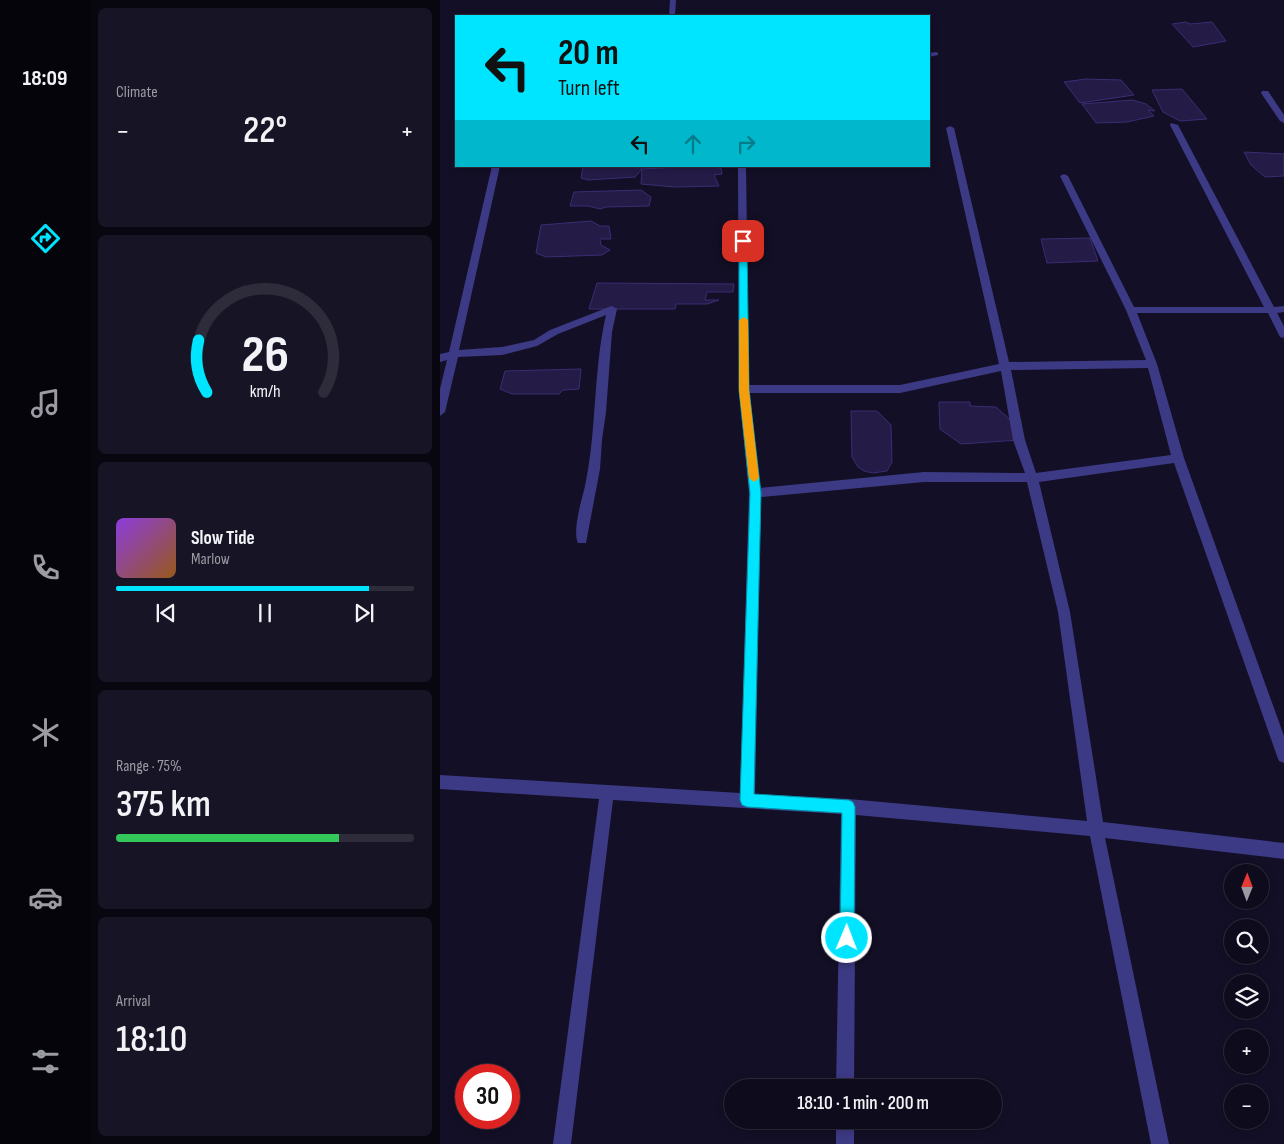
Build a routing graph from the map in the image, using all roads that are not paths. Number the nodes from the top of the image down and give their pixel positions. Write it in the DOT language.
graph roads {
  1 [pos="672,0"];
  2 [pos="672,15"];
  3 [pos="1265,94"];
  4 [pos="1284,121"];
  5 [pos="1174,125"];
  6 [pos="950,128"];
  7 [pos="496,167"];
  8 [pos="742,167"];
  9 [pos="1064,176"];
  10 [pos="1284,309"];
  11 [pos="1131,310"];
  12 [pos="1271,310"];
  13 [pos="1284,336"];
  14 [pos="454,354"];
  15 [pos="440,358"];
  16 [pos="1152,364"];
  17 [pos="1005,366"];
  18 [pos="744,390"];
  19 [pos="440,412"];
  20 [pos="1178,458"];
  21 [pos="1032,478"];
  22 [pos="755,493"];
  23 [pos="582,539"];
  24 [pos="1284,756"];
  25 [pos="440,782"];
  26 [pos="607,792"];
  27 [pos="747,800"];
  28 [pos="849,807"];
  29 [pos="1096,829"];
  30 [pos="1284,851"];
  31 [pos="845,1079"];
  32 [pos="845,1129"];
  33 [pos="562,1144"];
  34 [pos="845,1144"];
  35 [pos="1160,1144"];
  1 -- 2 [label="street"];
  3 -- 4 [label="street"];
  5 -- 12 [label="street"];
  6 -- 17 [label="street"];
  7 -- 14 [label="street"];
  8 -- 18 [label="street"];
  9 -- 11 [label="street"];
  10 -- 12 [label="street"];
  11 -- 12 [label="street"];
  11 -- 16 [label="street"];
  12 -- 13 [label="street"];
  14 -- 15 [label="street"];
  14 -- 19 [label="street"];
  14 -- 23 [label="street"];
  16 -- 17 [label="street"];
  16 -- 20 [label="street"];
  17 -- 18 [label="street"];
  17 -- 21 [label="street"];
  18 -- 22 [label="street"];
  20 -- 21 [label="street"];
  20 -- 24 [label="street"];
  21 -- 22 [label="street"];
  21 -- 29 [label="street"];
  22 -- 27 [label="street"];
  25 -- 26 [label="street"];
  26 -- 27 [label="street"];
  26 -- 33 [label="street"];
  27 -- 28 [label="street"];
  28 -- 29 [label="street"];
  28 -- 31 [label="street"];
  29 -- 30 [label="street"];
  29 -- 35 [label="street"];
  32 -- 34 [label="street"];
}
